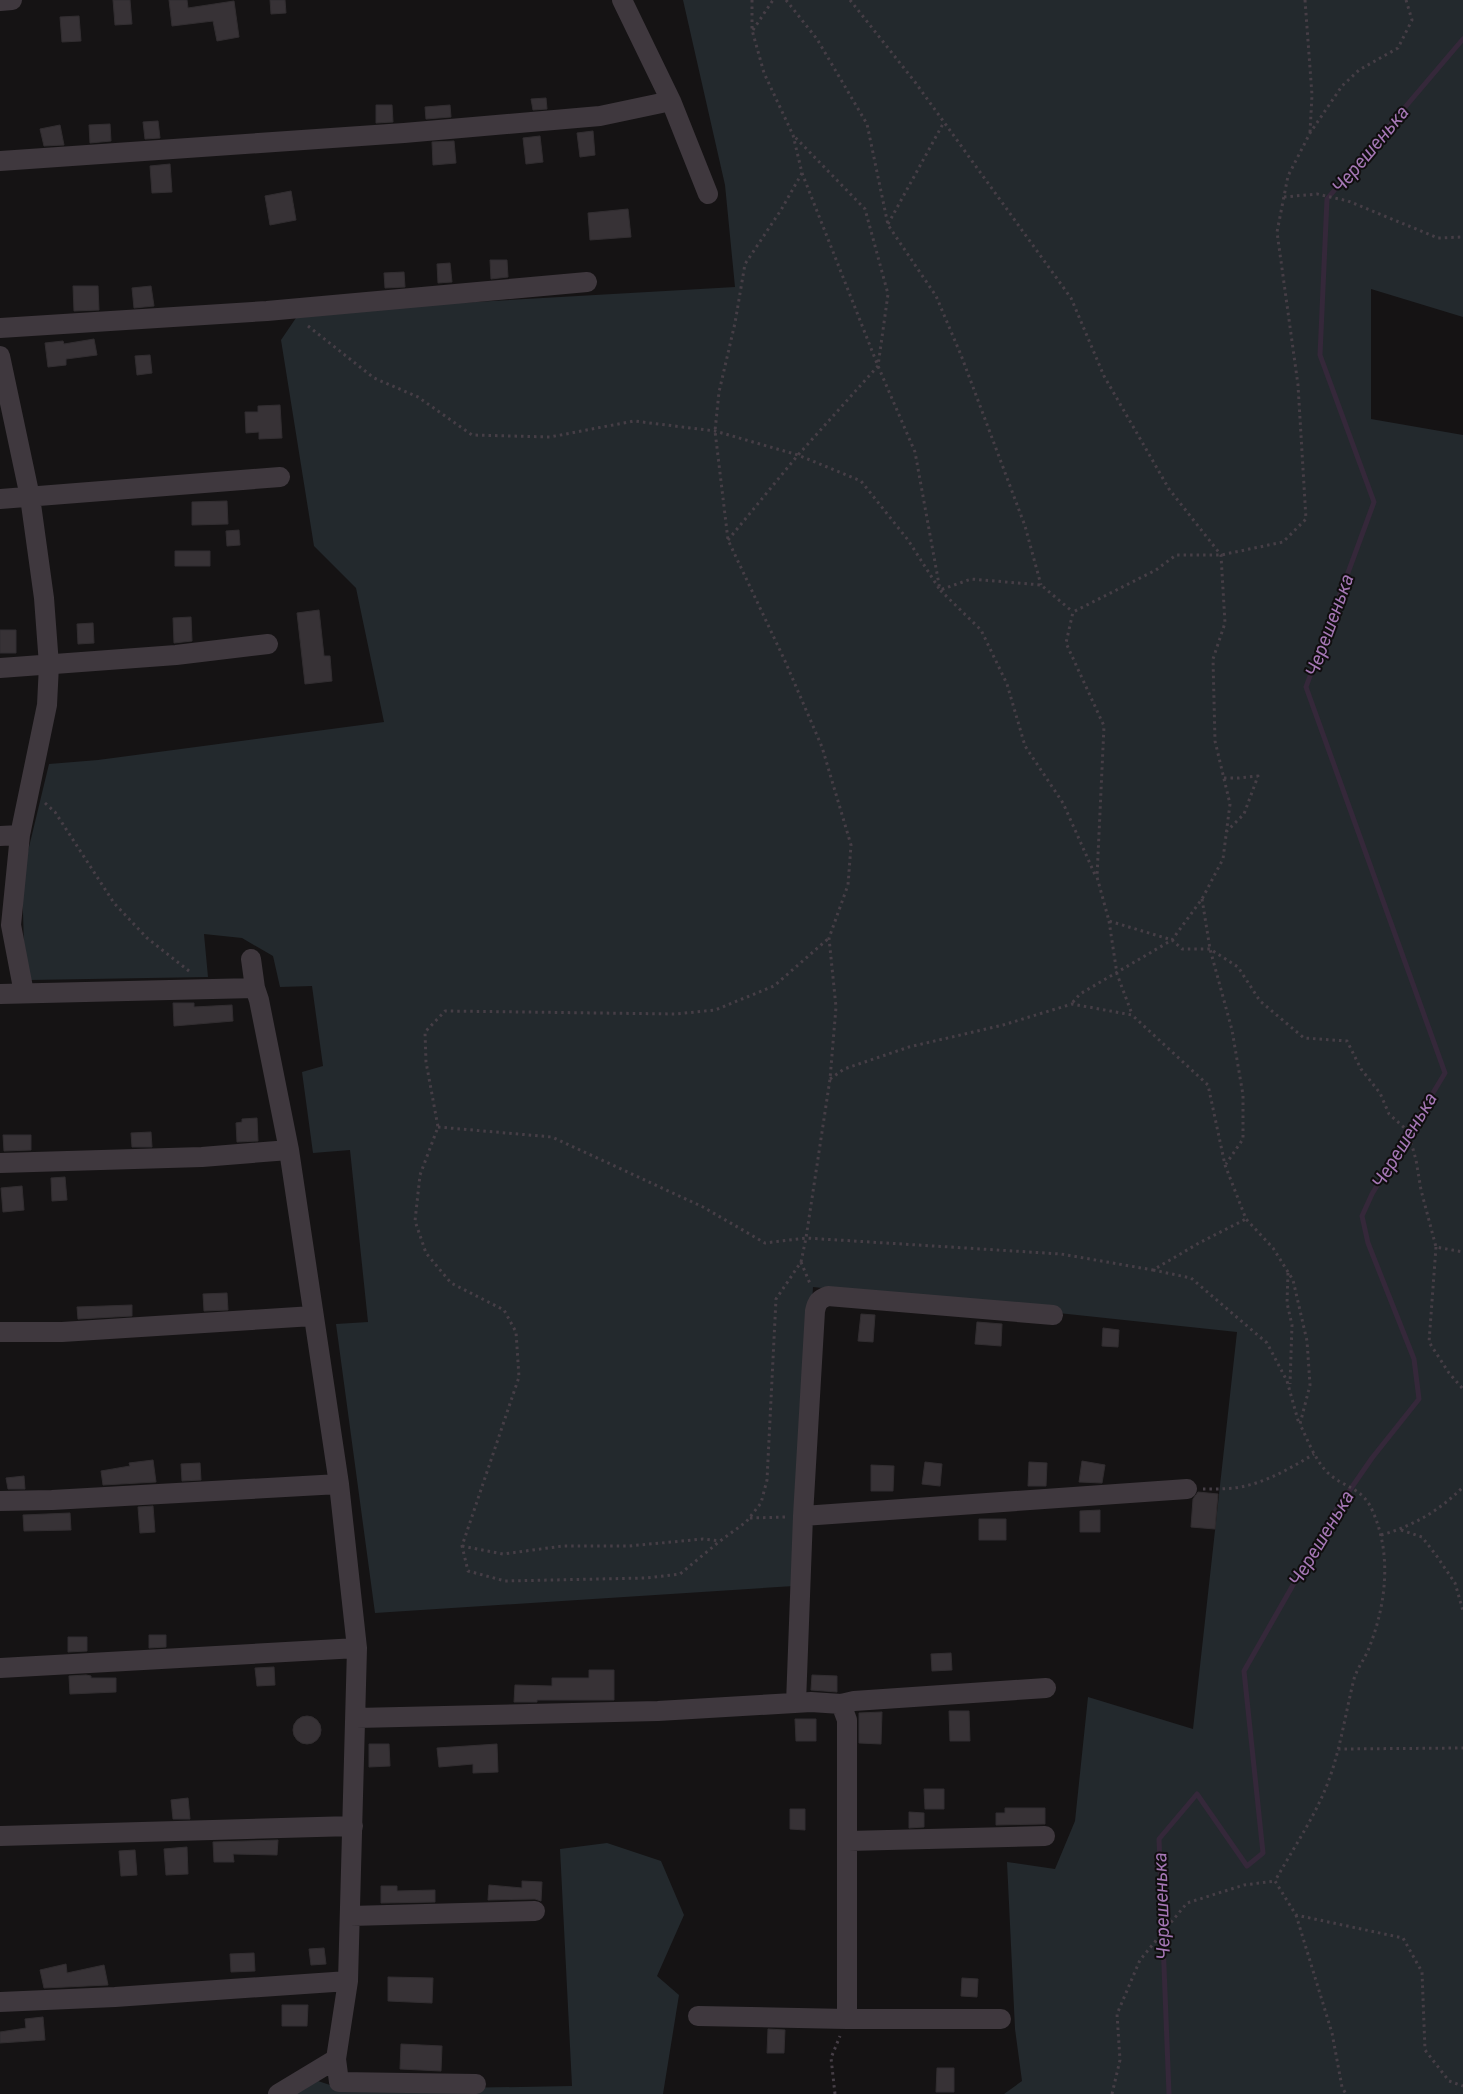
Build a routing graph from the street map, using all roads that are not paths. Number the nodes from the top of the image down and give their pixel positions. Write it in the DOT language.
graph roads {
  1 [pos="12,0"];
  2 [pos="622,0"];
  3 [pos="0,1"];
  4 [pos="671,101"];
  5 [pos="0,160"];
  6 [pos="708,194"];
  7 [pos="587,282"];
  8 [pos="0,328"];
  9 [pos="0,356"];
  10 [pos="280,477"];
  11 [pos="30,497"];
  12 [pos="0,499"];
  13 [pos="268,644"];
  14 [pos="49,665"];
  15 [pos="0,668"];
  16 [pos="20,835"];
  17 [pos="0,836"];
  18 [pos="251,959"];
  19 [pos="254,988"];
  20 [pos="0,994"];
  21 [pos="24,994"];
  22 [pos="289,1150"];
  23 [pos="0,1163"];
  24 [pos="1053,1315"];
  25 [pos="313,1316"];
  26 [pos="0,1332"];
  27 [pos="339,1484"];
  28 [pos="1187,1489"];
  29 [pos="0,1501"];
  30 [pos="803,1516"];
  31 [pos="357,1648"];
  32 [pos="0,1668"];
  33 [pos="1046,1688"];
  34 [pos="796,1703"];
  35 [pos="842,1704"];
  36 [pos="356,1718"];
  37 [pos="353,1826"];
  38 [pos="0,1836"];
  39 [pos="1045,1836"];
  40 [pos="848,1841"];
  41 [pos="535,1911"];
  42 [pos="350,1916"];
  43 [pos="348,1981"];
  44 [pos="0,2002"];
  45 [pos="698,2016"];
  46 [pos="847,2019"];
  47 [pos="1001,2019"];
  48 [pos="336,2059"];
  49 [pos="476,2084"];
  50 [pos="278,2094"];
  1 -- 3 [label="street"];
  2 -- 4 [label="street"];
  4 -- 5 [label="street"];
  4 -- 6 [label="street"];
  7 -- 8 [label="street"];
  9 -- 11 [label="street"];
  10 -- 11 [label="street"];
  11 -- 12 [label="street"];
  11 -- 14 [label="street"];
  13 -- 14 [label="street"];
  14 -- 15 [label="street"];
  14 -- 16 [label="street"];
  16 -- 17 [label="street"];
  16 -- 21 [label="street"];
  18 -- 19 [label="street"];
  19 -- 21 [label="street"];
  19 -- 22 [label="street"];
  20 -- 21 [label="street"];
  22 -- 23 [label="street"];
  22 -- 25 [label="street"];
  24 -- 30 [label="street"];
  25 -- 26 [label="street"];
  25 -- 27 [label="street"];
  27 -- 29 [label="street"];
  27 -- 31 [label="street"];
  28 -- 30 [label="street"];
  30 -- 34 [label="street"];
  31 -- 32 [label="street"];
  31 -- 36 [label="street"];
  33 -- 35 [label="street"];
  34 -- 35 [label="street"];
  34 -- 36 [label="street"];
  35 -- 40 [label="street"];
  36 -- 37 [label="street"];
  37 -- 38 [label="street"];
  37 -- 42 [label="street"];
  39 -- 40 [label="street"];
  40 -- 46 [label="street"];
  41 -- 42 [label="street"];
  42 -- 43 [label="street"];
  43 -- 44 [label="street"];
  43 -- 48 [label="street"];
  45 -- 46 [label="street"];
  46 -- 47 [label="street"];
  48 -- 49 [label="street"];
  48 -- 50 [label="street"];
}
